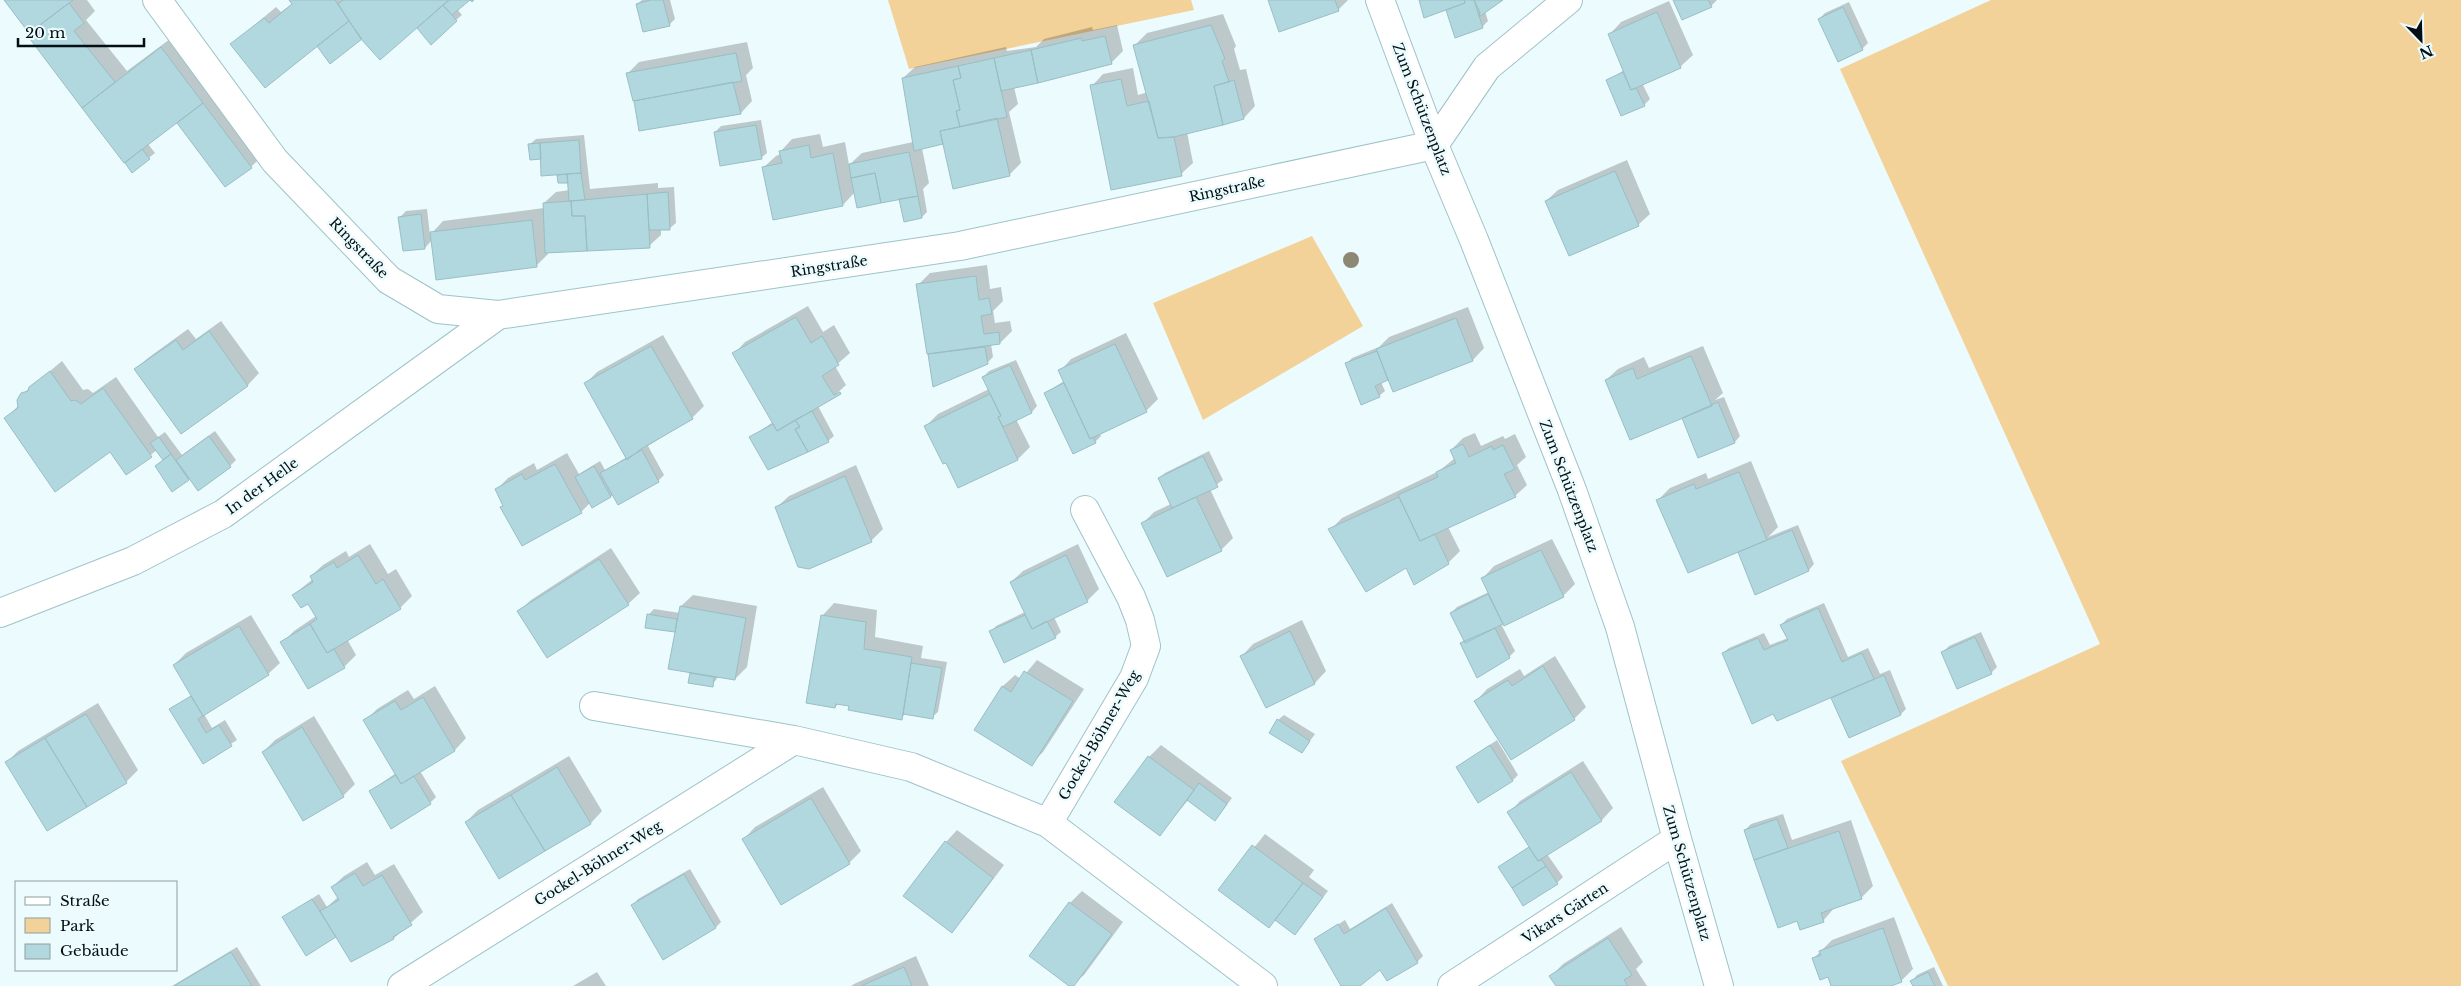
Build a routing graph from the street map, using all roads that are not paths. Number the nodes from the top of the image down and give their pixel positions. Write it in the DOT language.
graph roads {
  1 [pos="157,0"];
  2 [pos="1380,0"];
  3 [pos="1568,0"];
  4 [pos="1434,145"];
  5 [pos="498,315"];
  6 [pos="1085,510"];
  7 [pos="0,613"];
  8 [pos="594,706"];
  9 [pos="794,740"];
  10 [pos="1048,823"];
  11 [pos="1677,839"];
  12 [pos="402,986"];
  13 [pos="1263,986"];
  14 [pos="1452,986"];
  15 [pos="1719,986"];
  1 -- 5 [label="street, Ringstraße"];
  2 -- 4 [label="street, Zum Schützenplatz"];
  3 -- 4 [label="street"];
  4 -- 5 [label="street, Ringstraße"];
  4 -- 11 [label="street, Zum Schützenplatz"];
  5 -- 7 [label="street, In der Helle"];
  6 -- 10 [label="street, Gockel-Böhner-Weg"];
  8 -- 9 [label="street"];
  9 -- 10 [label="street"];
  9 -- 12 [label="street, Gockel-Böhner-Weg"];
  10 -- 13 [label="street"];
  11 -- 14 [label="street, Vikars Gärten"];
  11 -- 15 [label="street, Zum Schützenplatz"];
}
